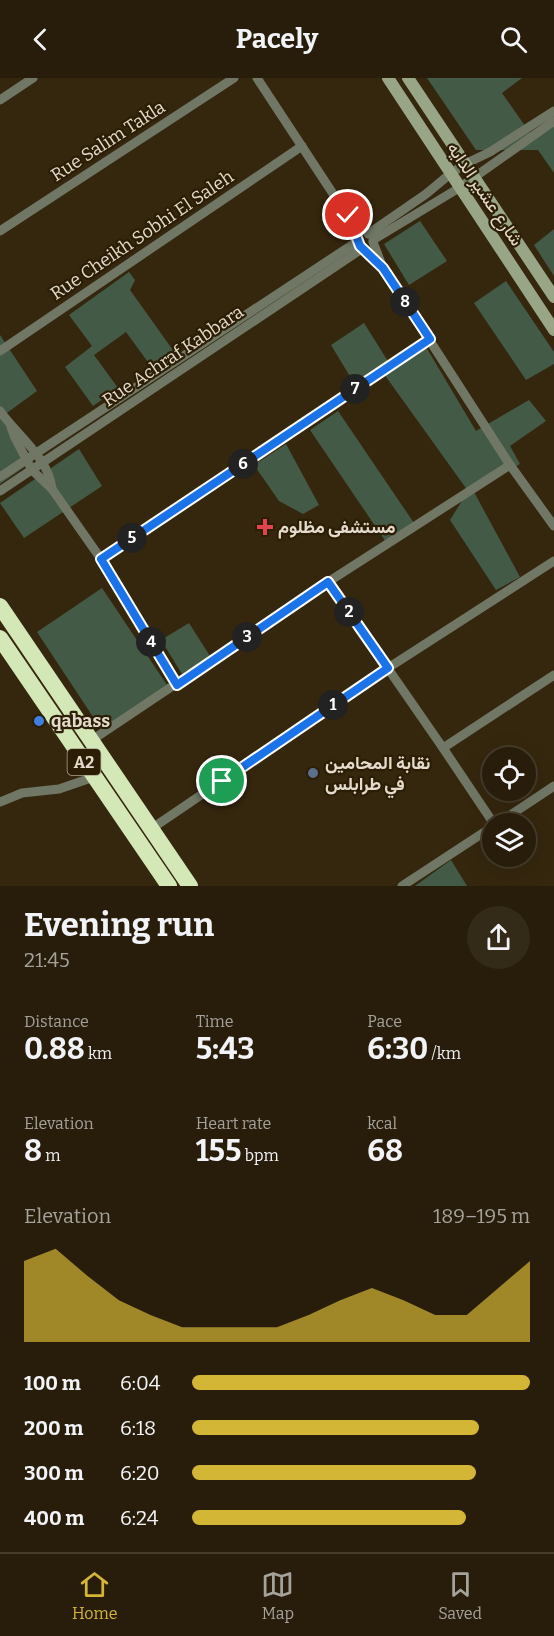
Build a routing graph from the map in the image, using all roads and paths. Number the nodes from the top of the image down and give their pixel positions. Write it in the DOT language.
graph roads {
  1 [pos="33,78"];
  2 [pos="234,78"];
  3 [pos="257,78"];
  4 [pos="388,78"];
  5 [pos="408,78"];
  6 [pos="0,100"];
  7 [pos="554,111"];
  8 [pos="554,121"];
  9 [pos="302,146"];
  10 [pos="465,164"];
  11 [pos="450,174"];
  12 [pos="474,178"];
  13 [pos="459,188"];
  14 [pos="0,231"];
  15 [pos="366,241"];
  16 [pos="554,297"];
  17 [pos="554,330"];
  18 [pos="430,339"];
  19 [pos="0,351"];
  20 [pos="0,411"];
  21 [pos="11,427"];
  22 [pos="36,453"];
  23 [pos="26,460"];
  24 [pos="42,464"];
  25 [pos="510,465"];
  26 [pos="32,470"];
  27 [pos="0,477"];
  28 [pos="52,489"];
  29 [pos="0,490"];
  30 [pos="554,526"];
  31 [pos="101,559"];
  32 [pos="554,561"];
  33 [pos="328,582"];
  34 [pos="0,606"];
  35 [pos="0,638"];
  36 [pos="388,668"];
  37 [pos="554,675"];
  38 [pos="177,685"];
  39 [pos="92,740"];
  40 [pos="443,748"];
  41 [pos="93,777"];
  42 [pos="554,786"];
  43 [pos="0,802"];
  44 [pos="486,813"];
  45 [pos="512,813"];
  46 [pos="152,829"];
  47 [pos="482,833"];
  48 [pos="168,886"];
  49 [pos="190,886"];
  50 [pos="402,886"];
  1 -- 6 [label="street"];
  2 -- 14 [label="street, Rue Salim Takla"];
  3 -- 9 [label="street"];
  4 -- 11 [label="street, شارع عشير الدايه"];
  5 -- 10 [label="street, شارع عشير الدايه"];
  7 -- 10 [label="street, Rue Achraf Kabbara"];
  8 -- 12 [label="street, Rue Achraf Kabbara"];
  9 -- 15 [label="street"];
  9 -- 19 [label="street, Rue Cheikh Sobhi El Saleh"];
  10 -- 11 [label="street, Rue Achraf Kabbara"];
  10 -- 12 [label="street, شارع عشير الدايه"];
  11 -- 13 [label="street, شارع عشير الدايه"];
  11 -- 15 [label="street, Rue Achraf Kabbara"];
  12 -- 13 [label="street, Rue Achraf Kabbara"];
  12 -- 16 [label="street, شارع عشير الدايه"];
  13 -- 15 [label="street, Rue Achraf Kabbara"];
  13 -- 17 [label="street, شارع عشير الدايه"];
  15 -- 18 [label="street"];
  15 -- 22 [label="street, Rue Achraf Kabbara"];
  15 -- 24 [label="street, Rue Achraf Kabbara"];
  18 -- 25 [label="street"];
  18 -- 31 [label="street"];
  20 -- 21 [label="street"];
  21 -- 22 [label="street"];
  21 -- 23 [label="street"];
  22 -- 23 [label="street, Rue Achraf Kabbara"];
  22 -- 24 [label="street"];
  23 -- 26 [label="street"];
  23 -- 27 [label="street, Rue Achraf Kabbara"];
  24 -- 26 [label="street, Rue Achraf Kabbara"];
  24 -- 28 [label="street"];
  25 -- 30 [label="street"];
  25 -- 33 [label="street"];
  26 -- 28 [label="street"];
  26 -- 29 [label="street, Rue Achraf Kabbara"];
  28 -- 31 [label="street"];
  31 -- 38 [label="street"];
  32 -- 36 [label="street"];
  33 -- 36 [label="street"];
  33 -- 38 [label="street"];
  34 -- 39 [label="highway, A2"];
  35 -- 41 [label="highway, A2"];
  36 -- 40 [label="street"];
  36 -- 46 [label="street"];
  37 -- 40 [label="street"];
  38 -- 39 [label="street"];
  39 -- 46 [label="highway, A2"];
  40 -- 44 [label="street"];
  41 -- 43 [label="street"];
  41 -- 48 [label="highway, A2"];
  42 -- 45 [label="street"];
  46 -- 49 [label="highway, A2"];
  47 -- 50 [label="street"];
}
